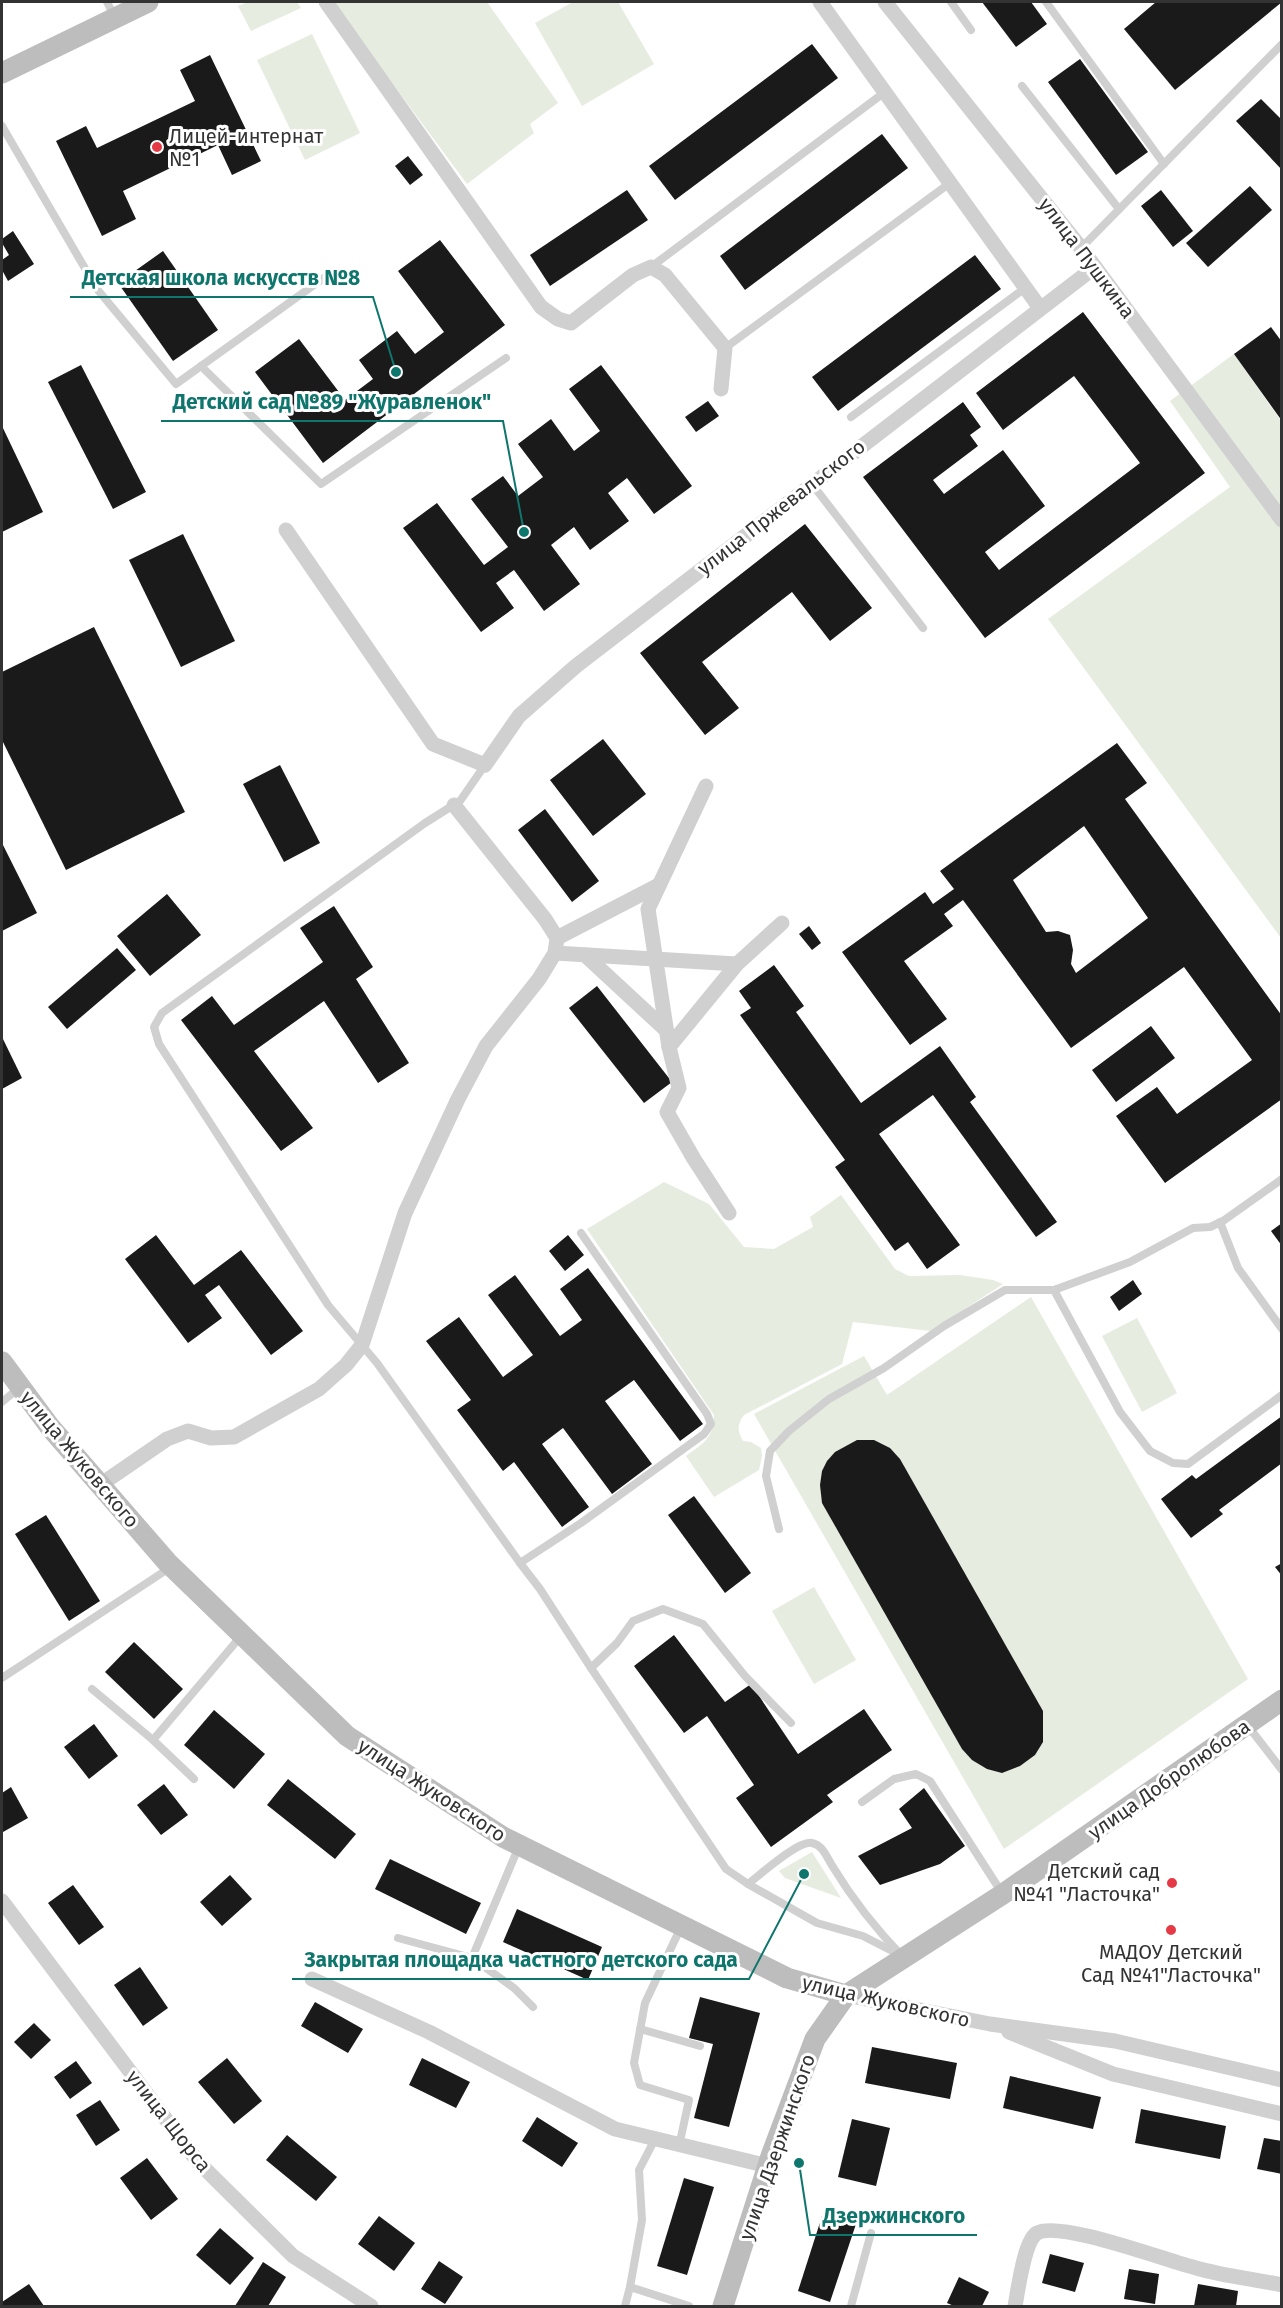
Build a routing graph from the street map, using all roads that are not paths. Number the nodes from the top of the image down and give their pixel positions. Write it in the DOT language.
graph roads {
  1 [pos="148,2"];
  2 [pos="326,2"];
  3 [pos="820,2"];
  4 [pos="885,2"];
  5 [pos="951,2"];
  6 [pos="1046,2"];
  7 [pos="111,10"];
  8 [pos="971,30"];
  9 [pos="1281,44"];
  10 [pos="2,73"];
  11 [pos="1022,86"];
  12 [pos="885,92"];
  13 [pos="2,126"];
  14 [pos="1164,164"];
  15 [pos="950,183"];
  16 [pos="1119,209"];
  17 [pos="1081,248"];
  18 [pos="651,267"];
  19 [pos="1095,267"];
  20 [pos="332,272"];
  21 [pos="1025,288"];
  22 [pos="1040,308"];
  23 [pos="724,348"];
  24 [pos="506,358"];
  25 [pos="201,366"];
  26 [pos="721,389"];
  27 [pos="851,417"];
  28 [pos="812,484"];
  29 [pos="1281,519"];
  30 [pos="286,530"];
  31 [pos="923,628"];
  32 [pos="484,765"];
  33 [pos="706,786"];
  34 [pos="454,805"];
  35 [pos="659,885"];
  36 [pos="782,923"];
  37 [pos="556,946"];
  38 [pos="585,955"];
  39 [pos="654,959"];
  40 [pos="738,964"];
  41 [pos="666,1030"];
  42 [pos="669,1047"];
  43 [pos="1281,1179"];
  44 [pos="729,1213"];
  45 [pos="1220,1222"];
  46 [pos="580,1233"];
  47 [pos="1054,1290"];
  48 [pos="1281,1329"];
  49 [pos="362,1345"];
  50 [pos="2,1362"];
  51 [pos="20,1387"];
  52 [pos="1281,1395"];
  53 [pos="2,1402"];
  54 [pos="100,1485"];
  55 [pos="779,1529"];
  56 [pos="520,1563"];
  57 [pos="172,1567"];
  58 [pos="242,1635"];
  59 [pos="591,1668"];
  60 [pos="2,1678"];
  61 [pos="92,1689"];
  62 [pos="1281,1700"];
  63 [pos="791,1722"];
  64 [pos="1247,1725"];
  65 [pos="153,1740"];
  66 [pos="1281,1770"];
  67 [pos="194,1779"];
  68 [pos="862,1802"];
  69 [pos="519,1845"];
  70 [pos="748,1884"];
  71 [pos="1003,1894"];
  72 [pos="2,1901"];
  73 [pos="682,1925"];
  74 [pos="398,1938"];
  75 [pos="472,1958"];
  76 [pos="904,1958"];
  77 [pos="312,1979"];
  78 [pos="846,1995"];
  79 [pos="533,2007"];
  80 [pos="990,2024"];
  81 [pos="640,2029"];
  82 [pos="700,2046"];
  83 [pos="1281,2080"];
  84 [pos="1281,2114"];
  85 [pos="655,2139"];
  86 [pos="679,2146"];
  87 [pos="768,2166"];
  88 [pos="872,2233"];
  89 [pos="1281,2285"];
  90 [pos="630,2287"];
  91 [pos="371,2307"];
  92 [pos="625,2307"];
  93 [pos="689,2307"];
  94 [pos="723,2307"];
  95 [pos="850,2307"];
  96 [pos="1015,2307"];
  1 -- 7 [label="street"];
  2 -- 18 [label="street"];
  3 -- 12 [label="street"];
  4 -- 17 [label="street, улица Пушкина"];
  5 -- 8 [label="lane"];
  6 -- 14 [label="lane"];
  7 -- 10 [label="street"];
  9 -- 14 [label="lane"];
  11 -- 16 [label="lane"];
  12 -- 15 [label="street"];
  12 -- 18 [label="lane"];
  13 -- 25 [label="lane"];
  14 -- 16 [label="lane"];
  15 -- 21 [label="street"];
  15 -- 23 [label="lane"];
  16 -- 17 [label="lane"];
  17 -- 19 [label="street, улица Пушкина"];
  18 -- 23 [label="street"];
  19 -- 22 [label="street, улица Пржевальского"];
  19 -- 29 [label="street, улица Пушкина"];
  20 -- 25 [label="lane"];
  21 -- 22 [label="street"];
  21 -- 27 [label="lane"];
  22 -- 28 [label="street, улица Пржевальского"];
  23 -- 26 [label="street"];
  24 -- 25 [label="lane"];
  28 -- 31 [label="lane"];
  28 -- 32 [label="street, улица Пржевальского"];
  30 -- 32 [label="street"];
  32 -- 34 [label="lane"];
  33 -- 35 [label="street"];
  34 -- 37 [label="street"];
  34 -- 49 [label="lane"];
  35 -- 37 [label="street"];
  35 -- 39 [label="street"];
  36 -- 40 [label="street"];
  37 -- 38 [label="street"];
  37 -- 49 [label="street"];
  38 -- 39 [label="street"];
  38 -- 41 [label="street"];
  39 -- 40 [label="street"];
  39 -- 41 [label="street"];
  40 -- 42 [label="street"];
  41 -- 42 [label="street"];
  42 -- 44 [label="street"];
  43 -- 45 [label="lane"];
  45 -- 47 [label="lane"];
  45 -- 48 [label="lane"];
  46 -- 56 [label="lane"];
  47 -- 52 [label="lane"];
  47 -- 55 [label="lane"];
  49 -- 54 [label="street"];
  49 -- 56 [label="lane"];
  50 -- 51 [label="street, улица Жуковского"];
  51 -- 53 [label="lane"];
  51 -- 54 [label="street, улица Жуковского"];
  54 -- 57 [label="street, улица Жуковского"];
  56 -- 59 [label="lane"];
  57 -- 58 [label="street, улица Жуковского"];
  57 -- 60 [label="lane"];
  58 -- 65 [label="lane"];
  58 -- 69 [label="street, улица Жуковского"];
  59 -- 63 [label="lane"];
  59 -- 70 [label="lane"];
  61 -- 65 [label="lane"];
  62 -- 64 [label="street, улица Добролюбова"];
  64 -- 66 [label="lane"];
  64 -- 71 [label="street, улица Добролюбова"];
  65 -- 67 [label="lane"];
  68 -- 71 [label="lane"];
  69 -- 73 [label="street, улица Жуковского"];
  69 -- 75 [label="lane"];
  70 -- 76 [label="lane"];
  70 -- 76 [label="lane"];
  71 -- 76 [label="street, улица Добролюбова"];
  72 -- 91 [label="street, улица Щорса"];
  73 -- 78 [label="street, улица Жуковского"];
  73 -- 81 [label="lane"];
  74 -- 75 [label="lane"];
  75 -- 79 [label="lane"];
  76 -- 78 [label="street, улица Добролюбова"];
  77 -- 85 [label="street"];
  78 -- 80 [label="street, улица Жуковского"];
  78 -- 87 [label="street, улица Дзержинского"];
  80 -- 83 [label="street, улица Жуковского"];
  80 -- 84 [label="street, улица Жуковского"];
  81 -- 82 [label="lane"];
  81 -- 86 [label="lane"];
  85 -- 86 [label="street"];
  85 -- 90 [label="lane"];
  86 -- 87 [label="street"];
  87 -- 94 [label="street, улица Дзержинского"];
  88 -- 95 [label="lane"];
  89 -- 96 [label="street"];
  90 -- 92 [label="lane"];
  90 -- 93 [label="lane"];
}
